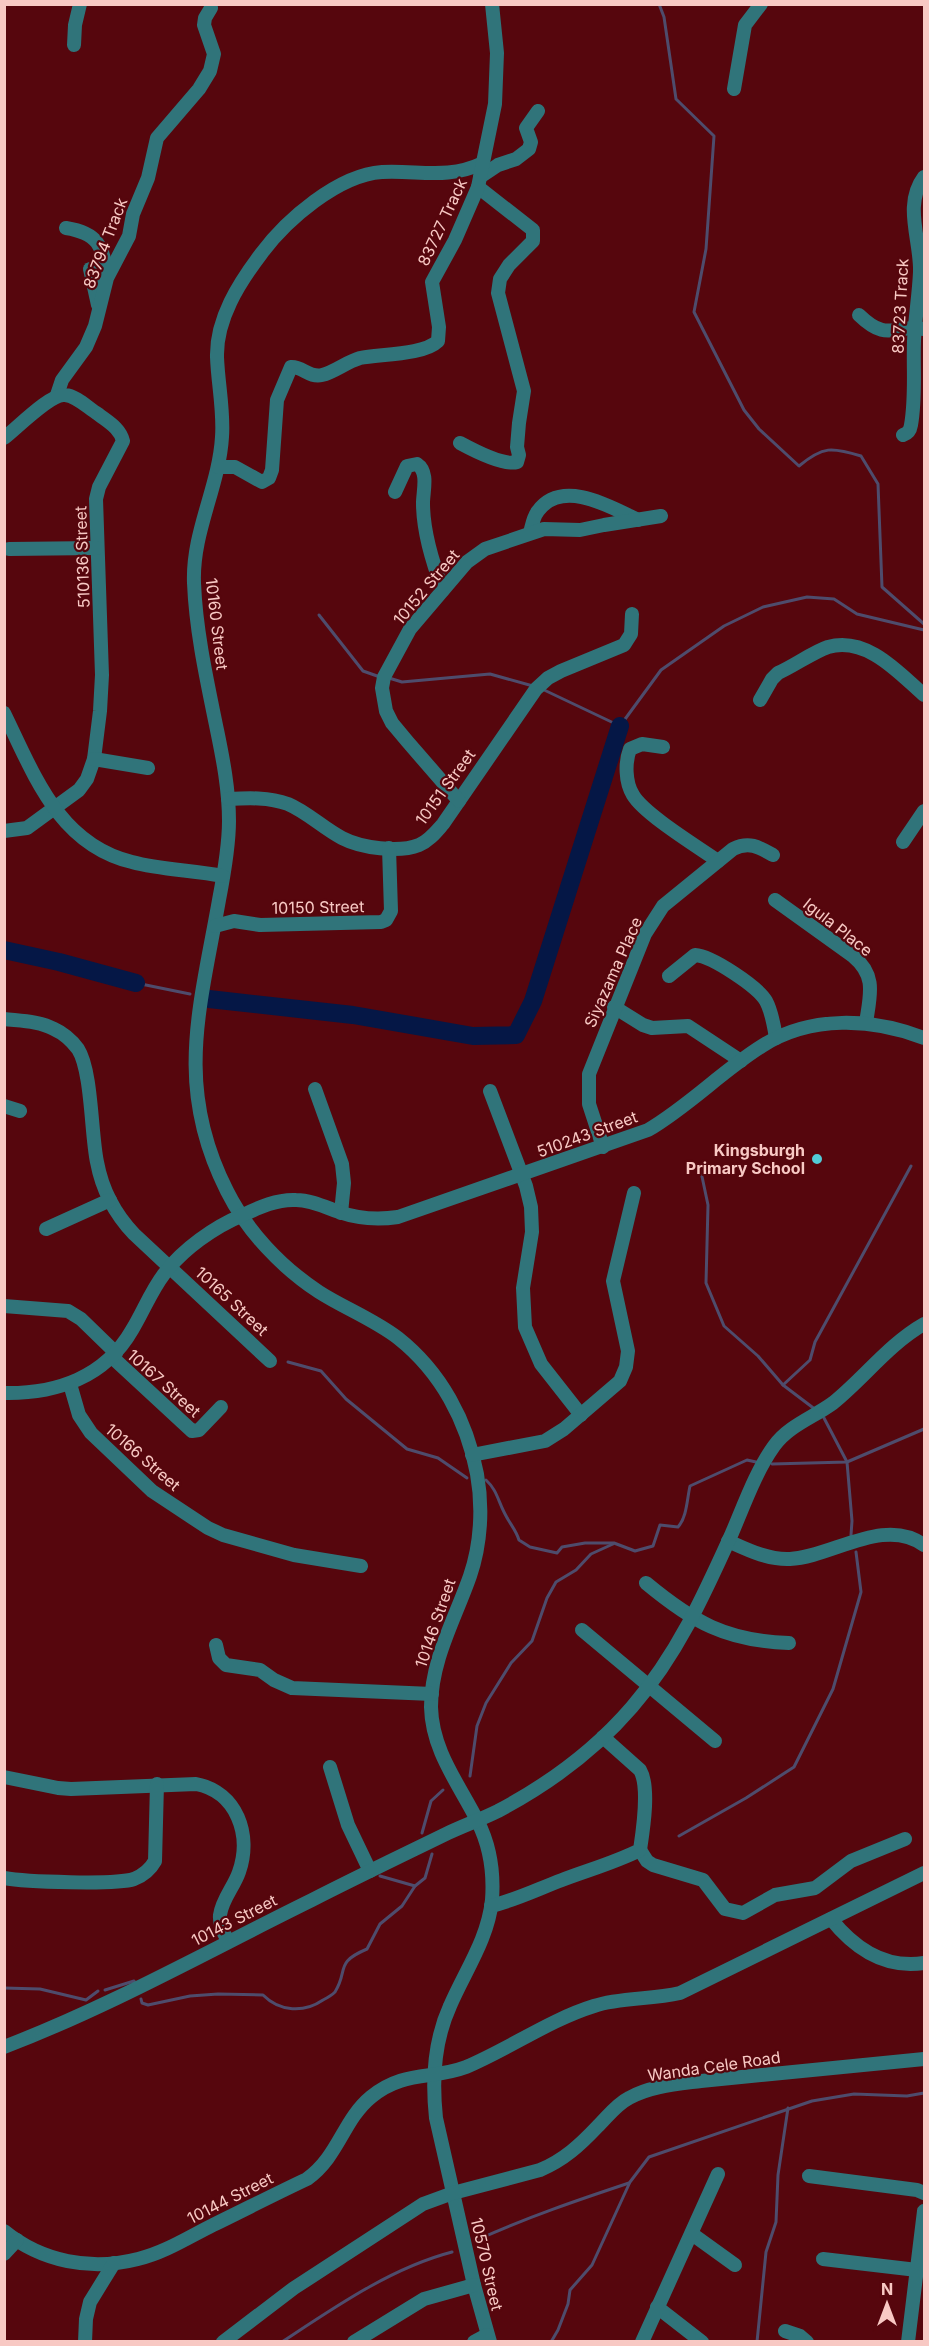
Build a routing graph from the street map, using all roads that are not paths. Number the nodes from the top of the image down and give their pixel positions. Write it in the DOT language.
graph roads {
  1 [pos="80,4"];
  2 [pos="492,4"];
  3 [pos="761,4"];
  4 [pos="211,8"];
  5 [pos="74,45"];
  6 [pos="734,89"];
  7 [pos="538,111"];
  8 [pos="483,163"];
  9 [pos="924,177"];
  10 [pos="479,182"];
  11 [pos="66,228"];
  12 [pos="90,269"];
  13 [pos="107,278"];
  14 [pos="99,310"];
  15 [pos="859,315"];
  16 [pos="920,328"];
  17 [pos="57,395"];
  18 [pos="903,435"];
  19 [pos="4,438"];
  20 [pos="460,443"];
  21 [pos="218,467"];
  22 [pos="395,492"];
  23 [pos="661,516"];
  24 [pos="638,520"];
  25 [pos="530,533"];
  26 [pos="97,548"];
  27 [pos="9,549"];
  28 [pos="443,590"];
  29 [pos="632,614"];
  30 [pos="924,695"];
  31 [pos="760,700"];
  32 [pos="4,713"];
  33 [pos="663,747"];
  34 [pos="94,759"];
  35 [pos="148,768"];
  36 [pos="228,799"];
  37 [pos="459,801"];
  38 [pos="54,809"];
  39 [pos="924,811"];
  40 [pos="4,831"];
  41 [pos="903,842"];
  42 [pos="389,848"];
  43 [pos="773,855"];
  44 [pos="718,861"];
  45 [pos="223,876"];
  46 [pos="776,900"];
  47 [pos="214,926"];
  48 [pos="669,976"];
  49 [pos="614,1007"];
  50 [pos="4,1019"];
  51 [pos="866,1023"];
  52 [pos="776,1038"];
  53 [pos="924,1038"];
  54 [pos="741,1061"];
  55 [pos="315,1089"];
  56 [pos="490,1091"];
  57 [pos="4,1106"];
  58 [pos="20,1111"];
  59 [pos="603,1147"];
  60 [pos="521,1175"];
  61 [pos="634,1193"];
  62 [pos="110,1200"];
  63 [pos="340,1213"];
  64 [pos="241,1216"];
  65 [pos="46,1229"];
  66 [pos="170,1266"];
  67 [pos="4,1306"];
  68 [pos="924,1324"];
  69 [pos="114,1355"];
  70 [pos="270,1361"];
  71 [pos="70,1384"];
  72 [pos="4,1393"];
  73 [pos="221,1407"];
  74 [pos="581,1415"];
  75 [pos="472,1455"];
  76 [pos="923,1540"];
  77 [pos="728,1541"];
  78 [pos="361,1566"];
  79 [pos="646,1583"];
  80 [pos="692,1618"];
  81 [pos="582,1630"];
  82 [pos="789,1643"];
  83 [pos="216,1645"];
  84 [pos="649,1687"];
  85 [pos="432,1694"];
  86 [pos="603,1737"];
  87 [pos="715,1741"];
  88 [pos="330,1767"];
  89 [pos="4,1777"];
  90 [pos="157,1784"];
  91 [pos="477,1820"];
  92 [pos="905,1839"];
  93 [pos="640,1850"];
  94 [pos="370,1871"];
  95 [pos="924,1873"];
  96 [pos="4,1878"];
  97 [pos="491,1906"];
  98 [pos="831,1919"];
  99 [pos="228,1941"];
  100 [pos="924,1963"];
  101 [pos="4,2047"];
  102 [pos="924,2059"];
  103 [pos="434,2074"];
  104 [pos="718,2174"];
  105 [pos="809,2176"];
  106 [pos="453,2193"];
  107 [pos="924,2193"];
  108 [pos="924,2211"];
  109 [pos="4,2231"];
  110 [pos="692,2234"];
  111 [pos="17,2240"];
  112 [pos="4,2254"];
  113 [pos="823,2259"];
  114 [pos="114,2263"];
  115 [pos="735,2265"];
  116 [pos="917,2270"];
  117 [pos="474,2285"];
  118 [pos="657,2307"];
  119 [pos="784,2331"];
  120 [pos="489,2338"];
  121 [pos="85,2342"];
  122 [pos="223,2342"];
  123 [pos="354,2342"];
  124 [pos="474,2342"];
  125 [pos="642,2342"];
  126 [pos="702,2342"];
  127 [pos="807,2342"];
  128 [pos="908,2342"];
  1 -- 5 [label="street"];
  2 -- 8 [label="street, 83727 Track"];
  3 -- 6 [label="street"];
  4 -- 13 [label="street, 83794 Track"];
  7 -- 10 [label="street"];
  8 -- 10 [label="street, 83727 Track"];
  8 -- 21 [label="street, 10160 Street"];
  9 -- 16 [label="street, 83723 Track"];
  10 -- 20 [label="street"];
  10 -- 21 [label="street, 83727 Track"];
  11 -- 13 [label="street"];
  12 -- 14 [label="street"];
  13 -- 14 [label="street, 83794 Track"];
  14 -- 17 [label="street, 83794 Track"];
  15 -- 16 [label="street"];
  16 -- 18 [label="street, 83723 Track"];
  17 -- 19 [label="street"];
  17 -- 26 [label="street, 510136 Street"];
  21 -- 36 [label="street, 10160 Street"];
  22 -- 28 [label="street"];
  23 -- 24 [label="street, 10152 Street"];
  24 -- 25 [label="street, 10152 Street"];
  24 -- 25 [label="street"];
  25 -- 28 [label="street, 10152 Street"];
  26 -- 27 [label="street"];
  26 -- 34 [label="street, 510136 Street"];
  28 -- 37 [label="street, 10152 Street"];
  29 -- 37 [label="street, 10151 Street"];
  30 -- 31 [label="street"];
  32 -- 38 [label="street"];
  33 -- 44 [label="street"];
  34 -- 35 [label="street"];
  34 -- 38 [label="street, 510136 Street"];
  36 -- 42 [label="street, 10151 Street"];
  36 -- 45 [label="street, 10160 Street"];
  37 -- 42 [label="street, 10151 Street"];
  38 -- 40 [label="street, 510136 Street"];
  38 -- 45 [label="street"];
  39 -- 41 [label="street"];
  42 -- 47 [label="street, 10150 Street"];
  43 -- 44 [label="street, Siyazama Place"];
  44 -- 49 [label="street, Siyazama Place"];
  45 -- 47 [label="street, 10160 Street"];
  46 -- 51 [label="street, Igula Place"];
  47 -- 64 [label="street, 10160 Street"];
  48 -- 52 [label="street"];
  49 -- 54 [label="street"];
  49 -- 59 [label="street, Siyazama Place"];
  50 -- 62 [label="street, 10165 Street"];
  51 -- 52 [label="street, 510243 Street"];
  51 -- 53 [label="street, 510243 Street"];
  52 -- 54 [label="street, 510243 Street"];
  54 -- 59 [label="street, 510243 Street"];
  55 -- 63 [label="street"];
  56 -- 60 [label="street"];
  57 -- 58 [label="street"];
  59 -- 60 [label="street, 510243 Street"];
  60 -- 63 [label="street, 510243 Street"];
  60 -- 74 [label="street"];
  61 -- 74 [label="street"];
  62 -- 65 [label="street"];
  62 -- 66 [label="street, 10165 Street"];
  63 -- 64 [label="street, 510243 Street"];
  64 -- 66 [label="street, 510243 Street"];
  64 -- 75 [label="street, 10146 Street"];
  66 -- 69 [label="street, 510243 Street"];
  66 -- 70 [label="street, 10165 Street"];
  67 -- 69 [label="street"];
  68 -- 77 [label="street"];
  69 -- 71 [label="street, 510243 Street"];
  69 -- 73 [label="street, 10167 Street"];
  71 -- 72 [label="street, 510243 Street"];
  71 -- 78 [label="street, 10166 Street"];
  74 -- 75 [label="street"];
  75 -- 85 [label="street, 10146 Street"];
  76 -- 77 [label="street"];
  77 -- 80 [label="street"];
  79 -- 80 [label="street"];
  80 -- 82 [label="street"];
  80 -- 84 [label="street"];
  81 -- 84 [label="street"];
  83 -- 85 [label="street"];
  84 -- 86 [label="street"];
  84 -- 87 [label="street"];
  85 -- 91 [label="street, 10146 Street"];
  86 -- 91 [label="street"];
  86 -- 93 [label="street"];
  88 -- 94 [label="street"];
  89 -- 90 [label="street"];
  90 -- 96 [label="street"];
  90 -- 99 [label="street"];
  91 -- 94 [label="street, 10143 Street"];
  91 -- 97 [label="street, 10146 Street"];
  92 -- 93 [label="street"];
  93 -- 97 [label="street"];
  94 -- 99 [label="street, 10143 Street"];
  95 -- 98 [label="street, 10144 Street"];
  97 -- 103 [label="street, 10146 Street"];
  98 -- 100 [label="street"];
  98 -- 103 [label="street, 10144 Street"];
  99 -- 101 [label="street, 10143 Street"];
  102 -- 106 [label="street, Wanda Cele Road"];
  103 -- 106 [label="street, 10146 Street"];
  103 -- 114 [label="street, 10144 Street"];
  104 -- 110 [label="street"];
  105 -- 107 [label="street"];
  106 -- 117 [label="street, 10570 Street"];
  106 -- 122 [label="street, Wanda Cele Road"];
  108 -- 116 [label="street"];
  109 -- 111 [label="street, 10144 Street"];
  110 -- 115 [label="street"];
  110 -- 118 [label="street"];
  111 -- 112 [label="street"];
  111 -- 114 [label="street, 10144 Street"];
  113 -- 116 [label="street"];
  114 -- 121 [label="street"];
  116 -- 128 [label="street"];
  117 -- 120 [label="street, 10570 Street"];
  117 -- 123 [label="street"];
  118 -- 125 [label="street"];
  118 -- 126 [label="street"];
  119 -- 127 [label="street"];
  120 -- 124 [label="street"];
}
